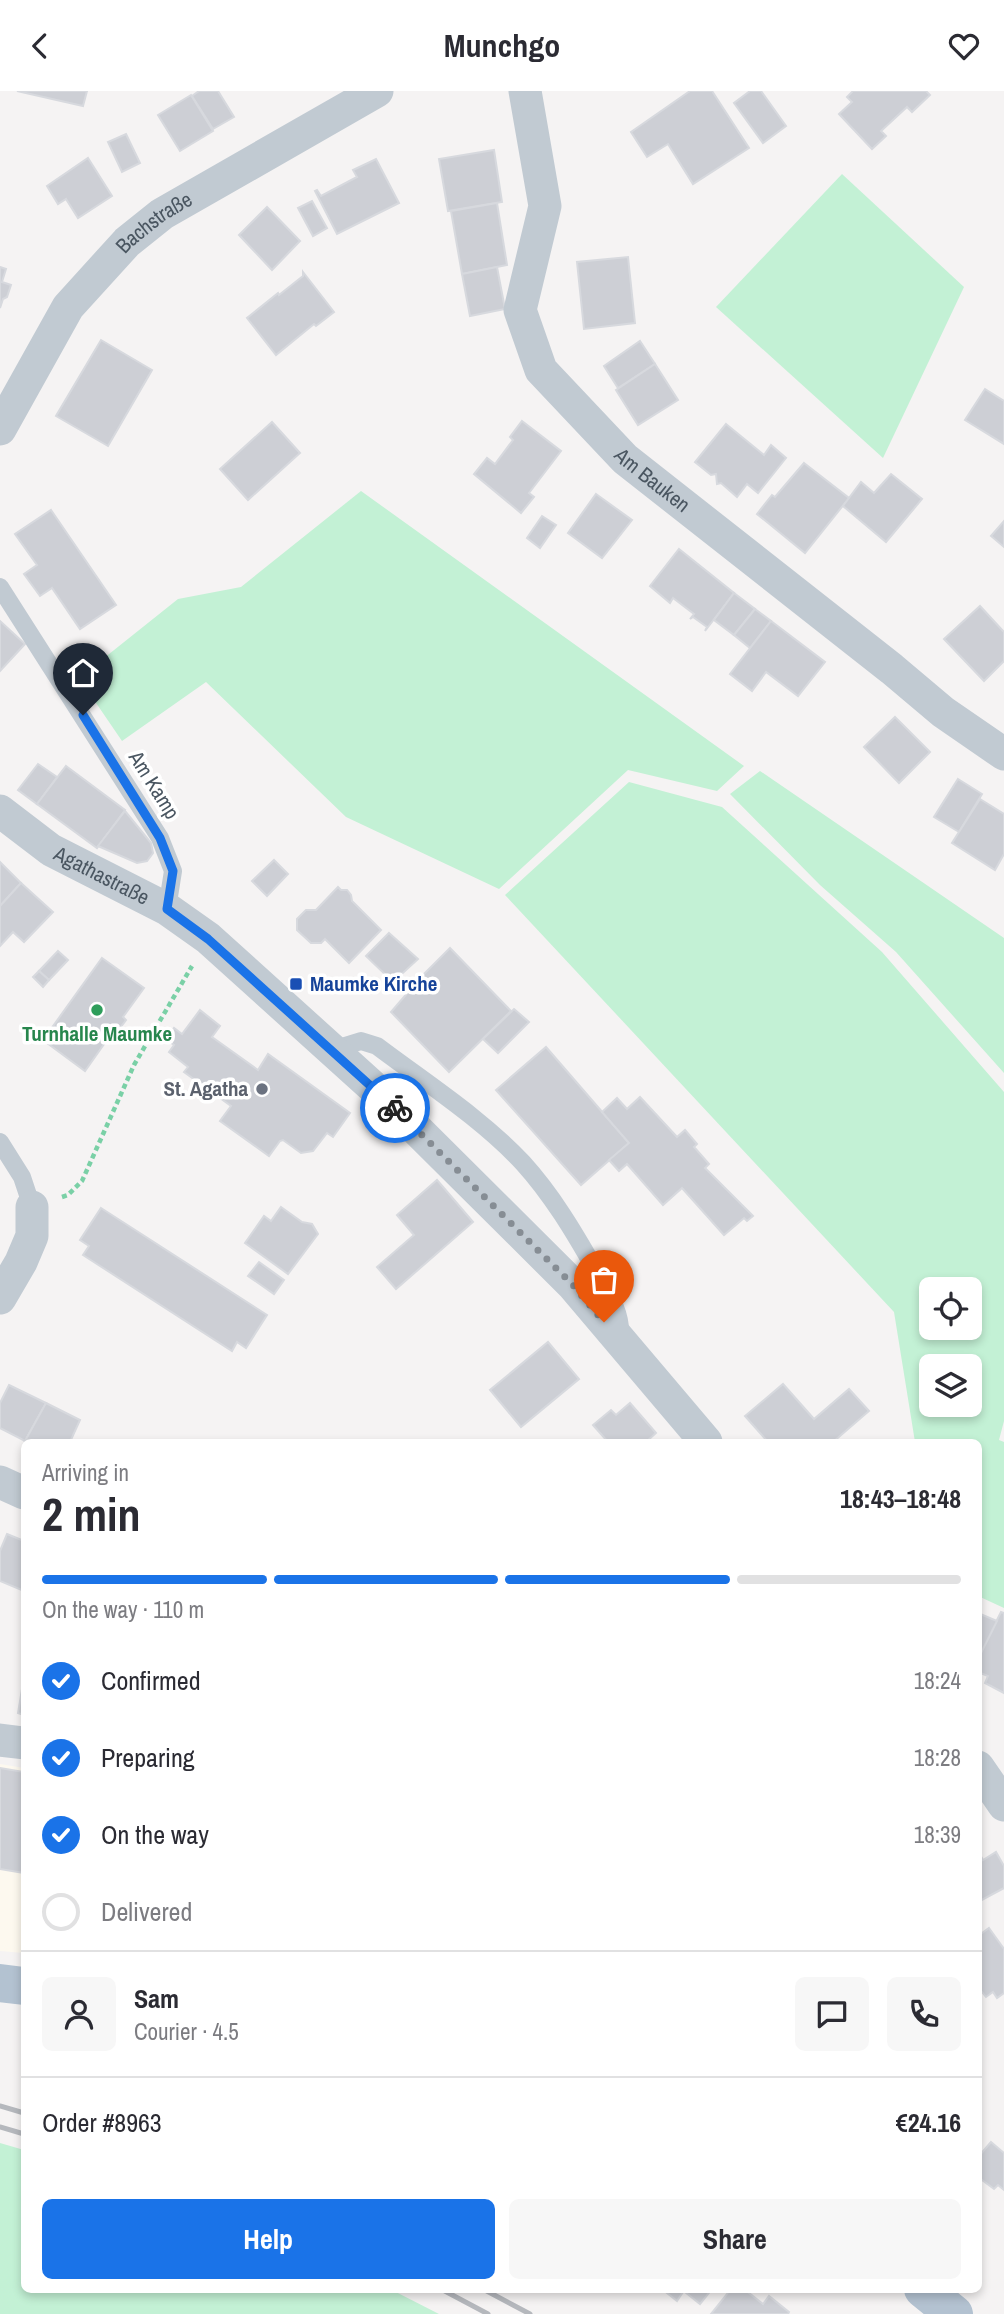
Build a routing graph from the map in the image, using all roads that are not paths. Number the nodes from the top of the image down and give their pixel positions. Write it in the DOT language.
graph roads {
  1 [pos="377,91"];
  2 [pos="525,91"];
  3 [pos="0,429"];
  4 [pos="0,587"];
  5 [pos="1004,754"];
  6 [pos="0,811"];
  7 [pos="167,909"];
  8 [pos="332,1050"];
  9 [pos="0,1142"];
  10 [pos="32,1207"];
  11 [pos="0,1298"];
  12 [pos="620,1340"];
  13 [pos="703,1439"];
  14 [pos="0,1482"];
  15 [pos="21,1492"];
  16 [pos="0,1740"];
  17 [pos="21,1743"];
  18 [pos="982,1773"];
  19 [pos="1004,1805"];
  20 [pos="0,1983"];
  21 [pos="21,1986"];
  22 [pos="928,2293"];
  23 [pos="954,2314"];
  1 -- 3 [label="street, Bachstraße"];
  2 -- 5 [label="street, Am Bauken"];
  4 -- 7 [label="lane, Am Kamp"];
  6 -- 7 [label="street, Agathastraße"];
  7 -- 8 [label="street, Agathastraße"];
  8 -- 12 [label="street, Agathastraße"];
  8 -- 12 [label="lane"];
  9 -- 10 [label="lane"];
  10 -- 11 [label="street"];
  12 -- 13 [label="street, Agathastraße"];
  14 -- 15 [label="street"];
  16 -- 17 [label="street"];
  18 -- 19 [label="street"];
  20 -- 21 [label="main road"];
  22 -- 23 [label="main road"];
}
